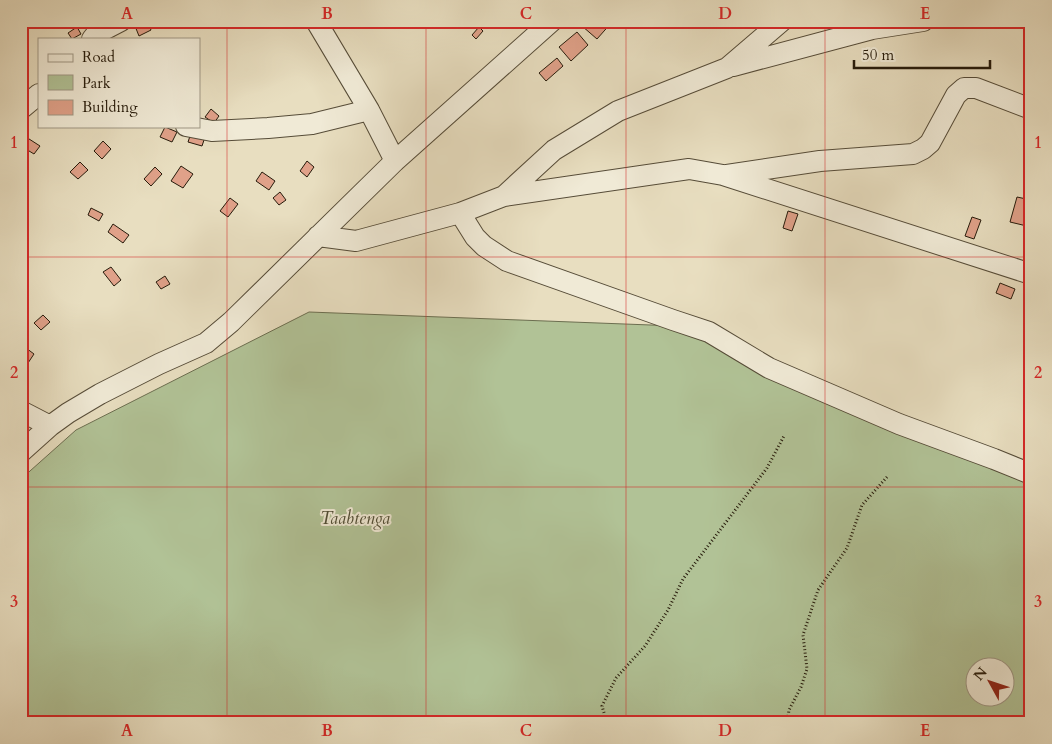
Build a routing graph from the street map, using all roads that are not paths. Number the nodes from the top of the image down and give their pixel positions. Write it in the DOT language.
graph roads {
  1 [pos="121,21"];
  2 [pos="316,21"];
  3 [pos="552,21"];
  4 [pos="923,21"];
  5 [pos="773,24"];
  6 [pos="93,38"];
  7 [pos="726,68"];
  8 [pos="38,95"];
  9 [pos="21,109"];
  10 [pos="1031,109"];
  11 [pos="369,110"];
  12 [pos="196,128"];
  13 [pos="395,161"];
  14 [pos="723,176"];
  15 [pos="504,196"];
  16 [pos="460,213"];
  17 [pos="318,236"];
  18 [pos="1031,274"];
  19 [pos="21,411"];
  20 [pos="50,426"];
  21 [pos="21,452"];
  22 [pos="1031,474"];
  1 -- 6 [label="street"];
  2 -- 11 [label="street"];
  3 -- 13 [label="street"];
  4 -- 7 [label="street"];
  5 -- 7 [label="street"];
  7 -- 15 [label="street"];
  8 -- 9 [label="street"];
  10 -- 14 [label="street"];
  11 -- 12 [label="street"];
  11 -- 13 [label="street"];
  13 -- 17 [label="street"];
  14 -- 15 [label="street"];
  14 -- 18 [label="street"];
  15 -- 16 [label="street"];
  16 -- 17 [label="street"];
  16 -- 22 [label="street"];
  17 -- 20 [label="street"];
  19 -- 20 [label="street"];
  20 -- 21 [label="street"];
}
